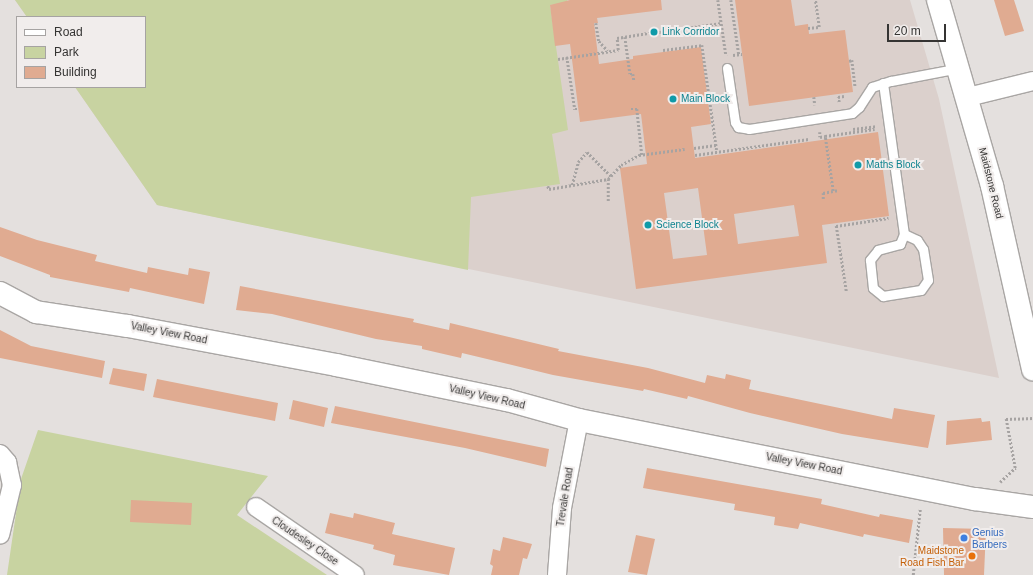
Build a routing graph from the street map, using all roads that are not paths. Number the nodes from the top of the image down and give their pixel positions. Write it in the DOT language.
graph roads {
  1 [pos="938,0"];
  2 [pos="728,68"];
  3 [pos="959,68"];
  4 [pos="1033,81"];
  5 [pos="883,82"];
  6 [pos="968,97"];
  7 [pos="904,234"];
  8 [pos="0,293"];
  9 [pos="1030,331"];
  10 [pos="1033,369"];
  11 [pos="579,420"];
  12 [pos="0,454"];
  13 [pos="256,507"];
  14 [pos="1033,507"];
  15 [pos="0,535"];
  16 [pos="355,575"];
  17 [pos="557,575"];
  1 -- 3 [label="street, Maidstone Road"];
  2 -- 5 [label="lane"];
  3 -- 5 [label="lane"];
  3 -- 6 [label="street, Maidstone Road"];
  4 -- 6 [label="street"];
  5 -- 7 [label="lane"];
  6 -- 9 [label="street, Maidstone Road"];
  7 -- 7 [label="lane"];
  8 -- 11 [label="street, Valley View Road"];
  9 -- 10 [label="street, Maidstone Road"];
  11 -- 14 [label="street, Valley View Road"];
  11 -- 17 [label="street, Trevale Road"];
  12 -- 15 [label="street"];
  13 -- 16 [label="street, Cloudesley Close"];
}
